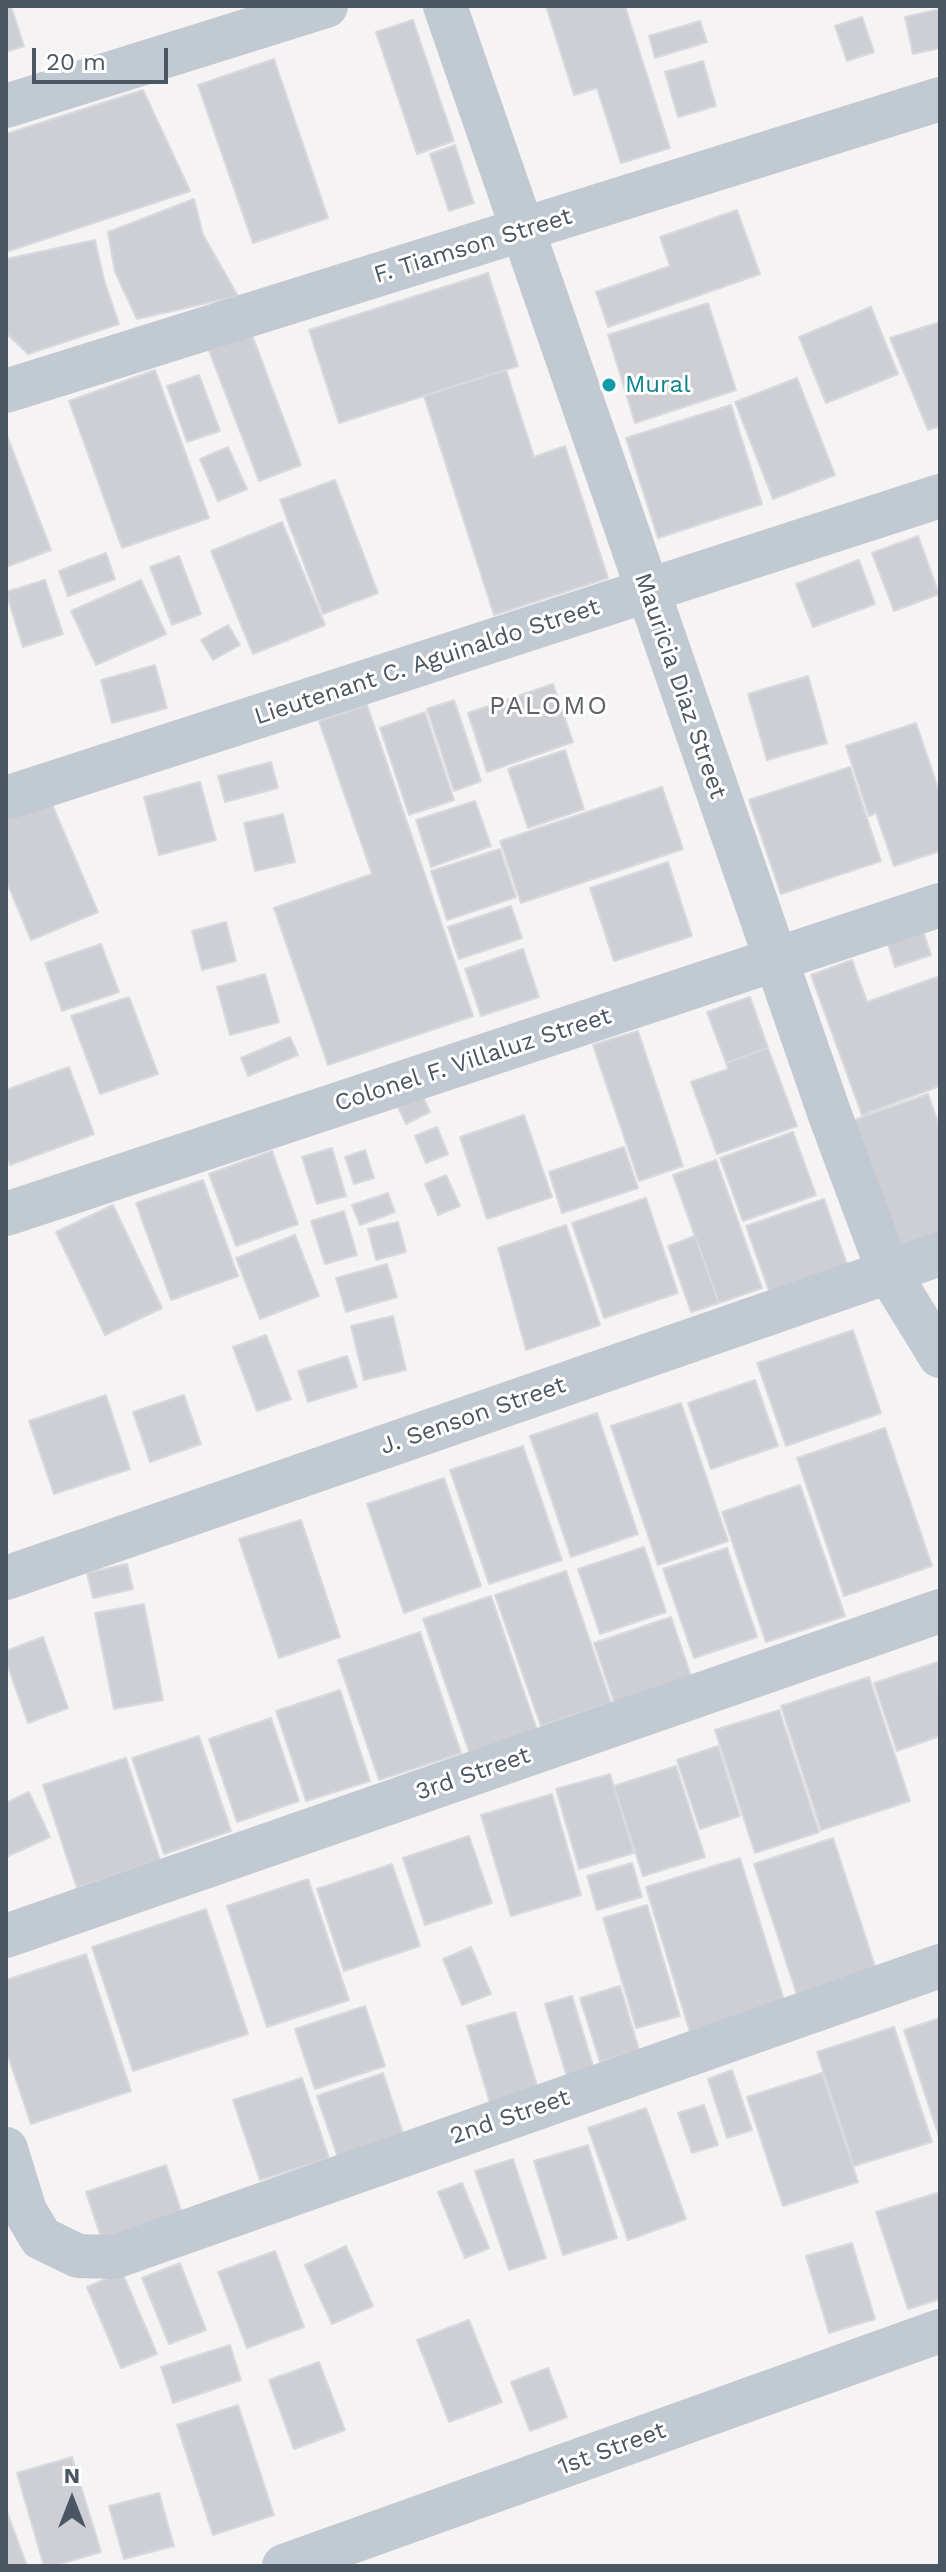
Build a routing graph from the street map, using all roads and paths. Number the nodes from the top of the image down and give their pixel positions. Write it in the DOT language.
graph roads {
  1 [pos="326,6"];
  2 [pos="445,6"];
  3 [pos="940,99"];
  4 [pos="6,106"];
  5 [pos="522,231"];
  6 [pos="6,391"];
  7 [pos="940,496"];
  8 [pos="647,591"];
  9 [pos="6,798"];
  10 [pos="940,905"];
  11 [pos="776,960"];
  12 [pos="6,1214"];
  13 [pos="940,1254"];
  14 [pos="889,1273"];
  15 [pos="940,1356"];
  16 [pos="6,1578"];
  17 [pos="940,1611"];
  18 [pos="6,1936"];
  19 [pos="940,1966"];
  20 [pos="6,2149"];
  21 [pos="940,2331"];
  22 [pos="284,2566"];
  1 -- 4 [label="street"];
  2 -- 5 [label="street, Mauricia Diaz Street"];
  3 -- 5 [label="street, F. Tiamson Street"];
  5 -- 6 [label="street, F. Tiamson Street"];
  5 -- 8 [label="street, Mauricia Diaz Street"];
  7 -- 8 [label="street, Lieutenant C. Aguinaldo Street"];
  8 -- 9 [label="street, Lieutenant C. Aguinaldo Street"];
  8 -- 11 [label="street, Mauricia Diaz Street"];
  10 -- 11 [label="street, Colonel F. Villaluz Street"];
  11 -- 12 [label="street, Colonel F. Villaluz Street"];
  11 -- 14 [label="street, Mauricia Diaz Street"];
  13 -- 14 [label="street, J. Senson Street"];
  14 -- 15 [label="street, Mauricia Diaz Street"];
  14 -- 16 [label="street, J. Senson Street"];
  17 -- 18 [label="street, 3rd Street"];
  19 -- 20 [label="street, 2nd Street"];
  21 -- 22 [label="street, 1st Street"];
}
